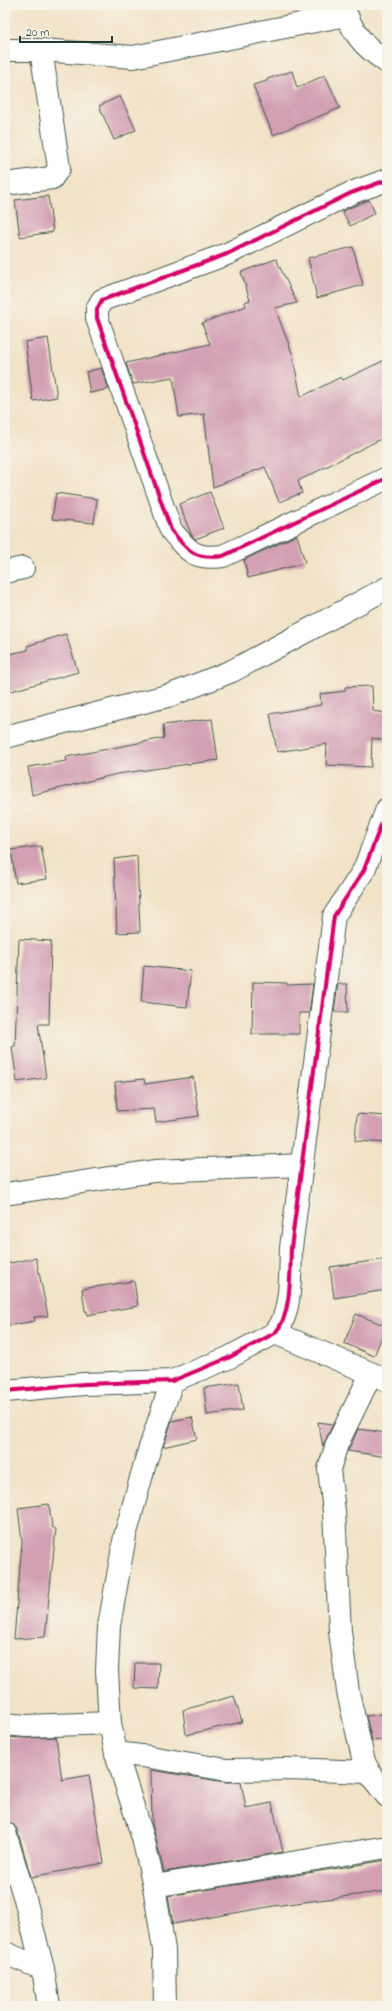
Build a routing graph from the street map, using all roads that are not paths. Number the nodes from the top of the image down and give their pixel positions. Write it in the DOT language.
graph roads {
  1 [pos="344,10"];
  2 [pos="5,50"];
  3 [pos="41,50"];
  4 [pos="387,62"];
  5 [pos="387,180"];
  6 [pos="5,184"];
  7 [pos="387,478"];
  8 [pos="387,588"];
  9 [pos="5,737"];
  10 [pos="387,809"];
  11 [pos="302,1165"];
  12 [pos="5,1194"];
  13 [pos="275,1333"];
  14 [pos="379,1377"];
  15 [pos="172,1382"];
  16 [pos="5,1391"];
  17 [pos="110,1723"];
  18 [pos="5,1724"];
  19 [pos="116,1753"];
  20 [pos="368,1772"];
  21 [pos="387,1796"];
  22 [pos="5,1833"];
  23 [pos="387,1847"];
  24 [pos="154,1886"];
  25 [pos="5,1953"];
  26 [pos="43,1969"];
  27 [pos="49,2006"];
  28 [pos="165,2006"];
  1 -- 3 [label="street"];
  1 -- 4 [label="street"];
  2 -- 3 [label="street"];
  3 -- 6 [label="street"];
  5 -- 7 [label="street"];
  8 -- 9 [label="street"];
  10 -- 11 [label="street"];
  11 -- 12 [label="street"];
  11 -- 13 [label="street"];
  13 -- 14 [label="street"];
  13 -- 15 [label="street"];
  14 -- 20 [label="street"];
  15 -- 16 [label="street"];
  15 -- 17 [label="street"];
  17 -- 18 [label="street"];
  17 -- 19 [label="street"];
  19 -- 20 [label="street"];
  19 -- 24 [label="street"];
  20 -- 21 [label="street"];
  22 -- 26 [label="street"];
  23 -- 24 [label="street"];
  24 -- 28 [label="street"];
  25 -- 26 [label="street"];
  26 -- 27 [label="street"];
}
